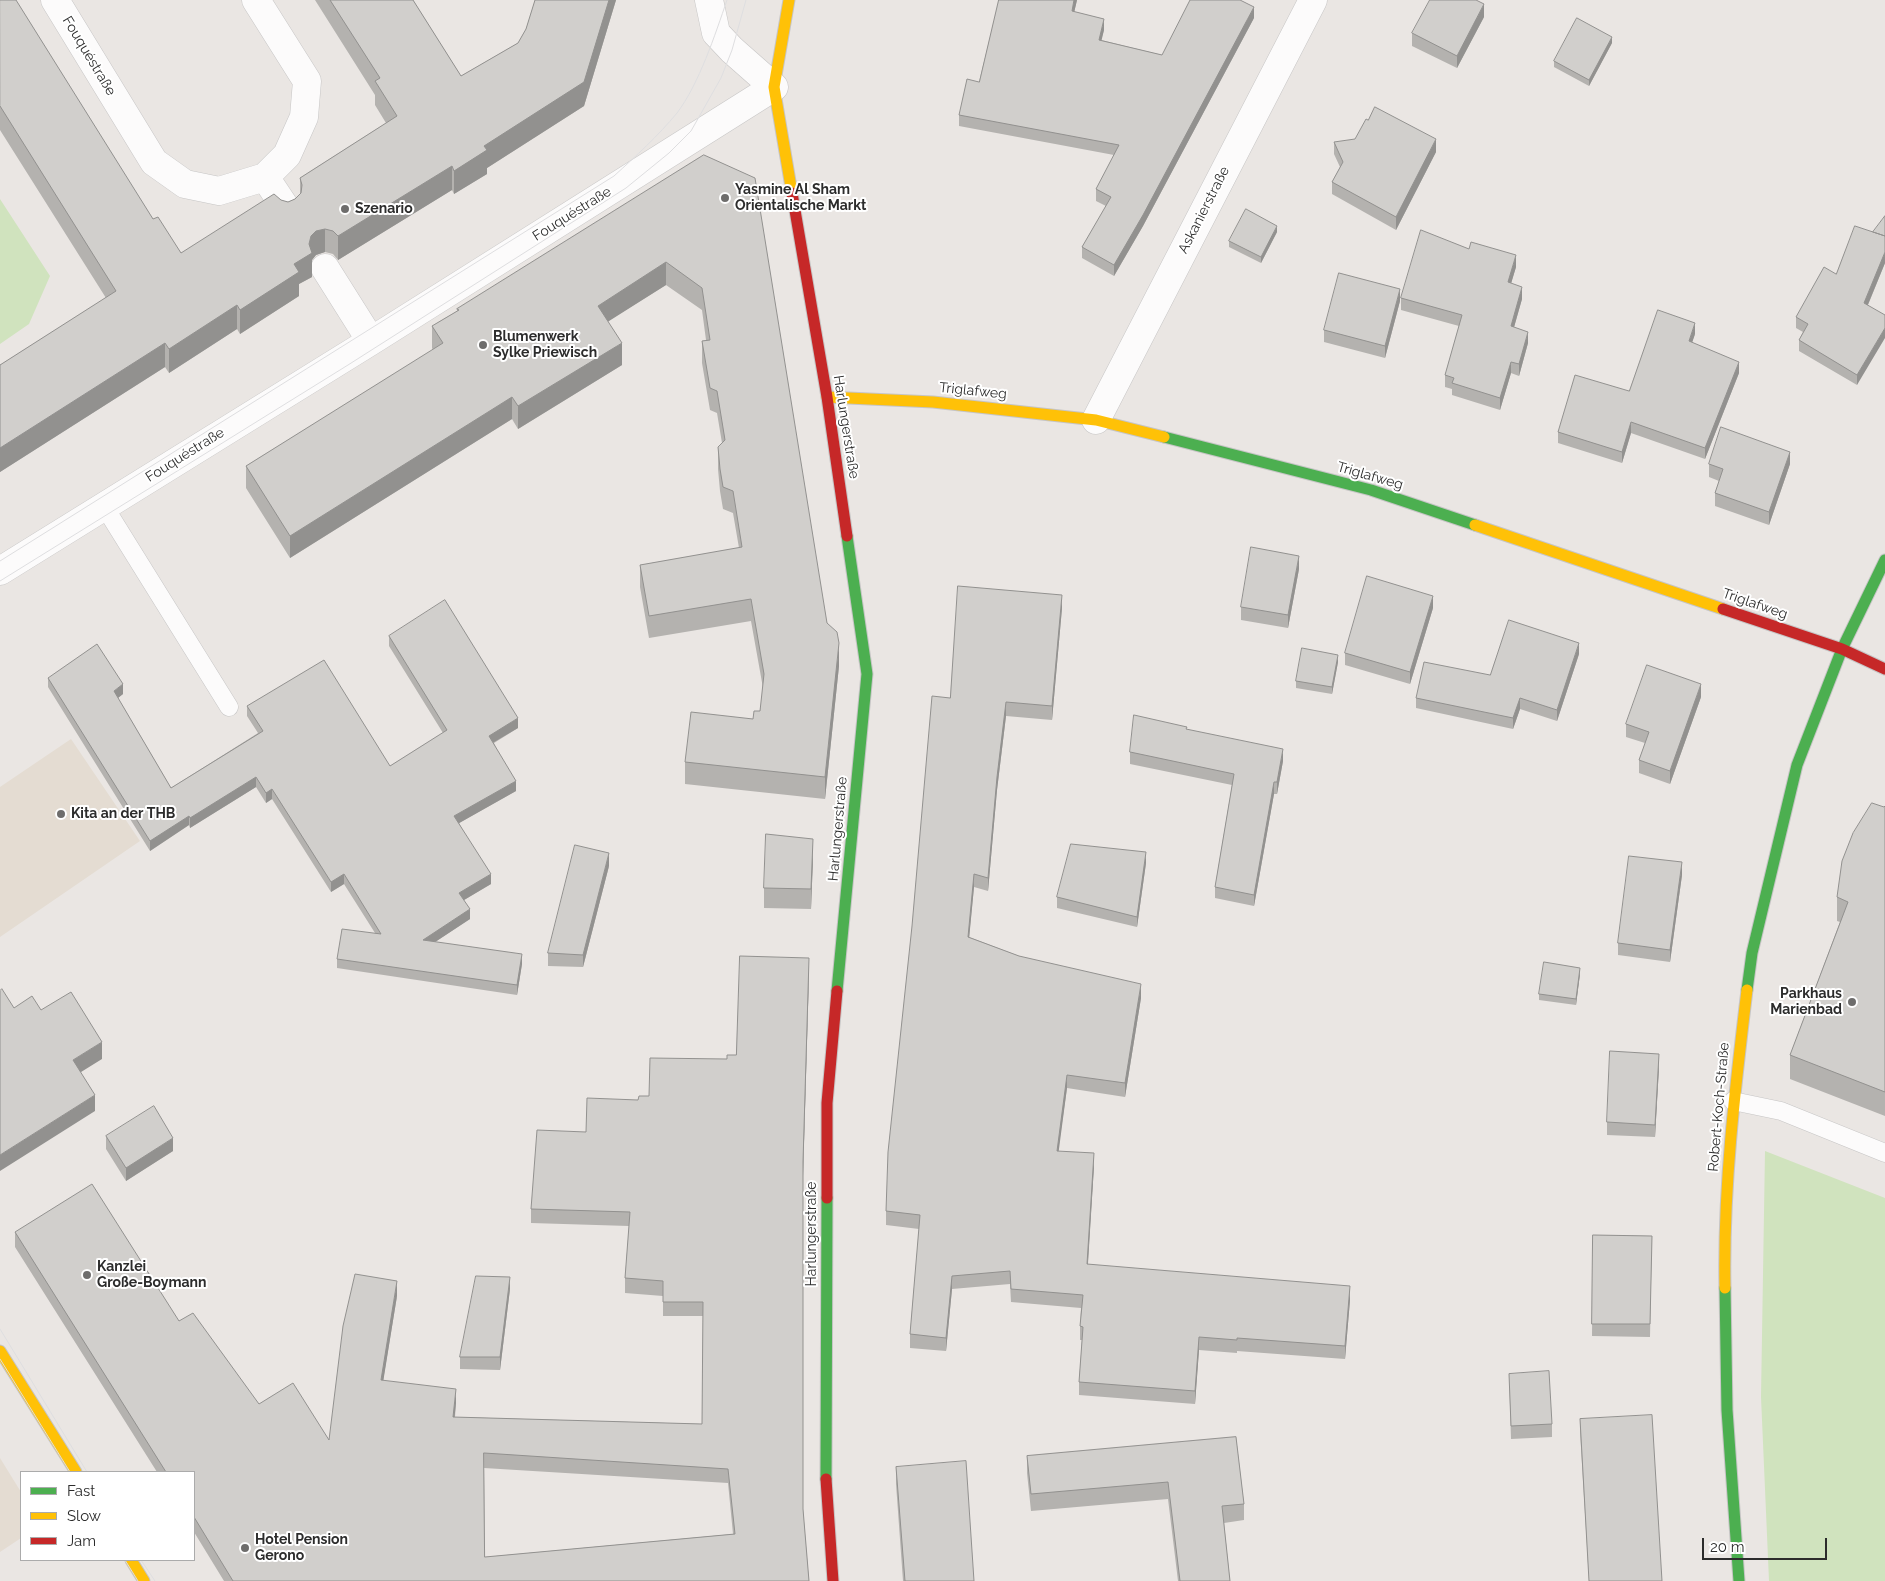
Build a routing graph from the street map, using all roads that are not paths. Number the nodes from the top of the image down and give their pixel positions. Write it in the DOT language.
graph roads {
  1 [pos="55,0"];
  2 [pos="256,0"];
  3 [pos="709,0"];
  4 [pos="789,0"];
  5 [pos="1313,0"];
  6 [pos="774,87"];
  7 [pos="265,177"];
  8 [pos="287,210"];
  9 [pos="325,268"];
  10 [pos="371,340"];
  11 [pos="827,397"];
  12 [pos="1096,420"];
  13 [pos="104,506"];
  14 [pos="1885,560"];
  15 [pos="0,571"];
  16 [pos="1842,649"];
  17 [pos="1885,669"];
  18 [pos="230,708"];
  19 [pos="1733,1102"];
  20 [pos="1885,1153"];
  21 [pos="0,1350"];
  22 [pos="75,1471"];
  23 [pos="132,1561"];
  24 [pos="144,1581"];
  25 [pos="833,1581"];
  26 [pos="1739,1581"];
  1 -- 7 [label="street, Fouquéstraße"];
  2 -- 7 [label="street, Fouquéstraße"];
  3 -- 6 [label="street"];
  4 -- 6 [label="street, Harlungerstraße"];
  5 -- 12 [label="street, Askanierstraße"];
  6 -- 10 [label="street, Fouquéstraße"];
  6 -- 11 [label="street, Harlungerstraße"];
  7 -- 8 [label="street"];
  9 -- 10 [label="street"];
  10 -- 13 [label="street, Fouquéstraße"];
  11 -- 12 [label="street, Triglafweg"];
  11 -- 25 [label="street, Harlungerstraße"];
  12 -- 16 [label="street, Triglafweg"];
  13 -- 15 [label="street, Fouquéstraße"];
  13 -- 18 [label="lane"];
  14 -- 16 [label="street, Robert-Koch-Straße"];
  16 -- 17 [label="street, Triglafweg"];
  16 -- 19 [label="street, Robert-Koch-Straße"];
  19 -- 20 [label="lane"];
  19 -- 26 [label="street, Robert-Koch-Straße"];
  21 -- 22 [label="street"];
  23 -- 24 [label="street"];
}
